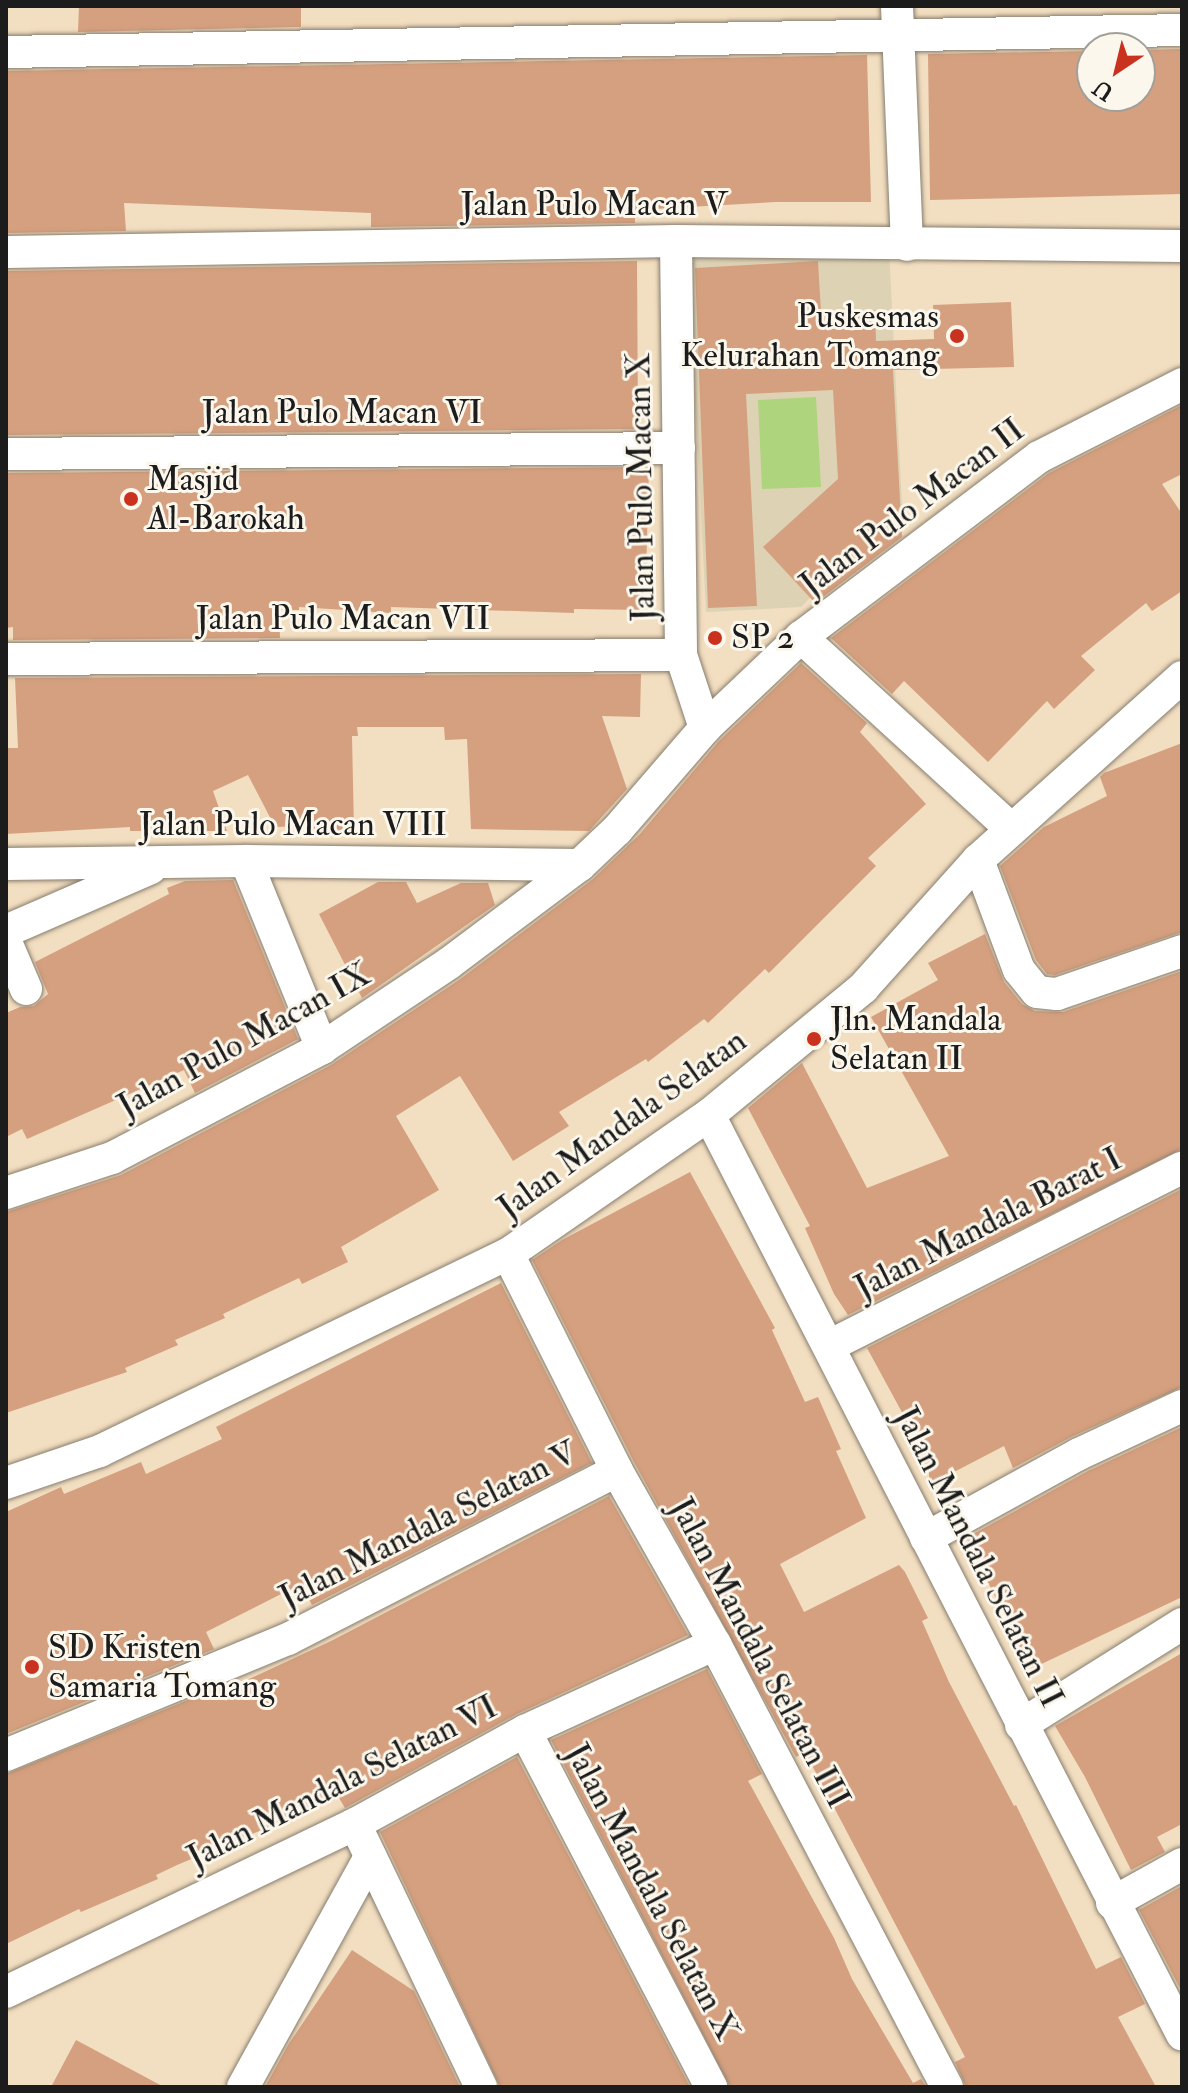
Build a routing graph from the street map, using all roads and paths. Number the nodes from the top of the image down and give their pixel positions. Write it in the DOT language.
graph roads {
  1 [pos="898,20"];
  2 [pos="1182,30"];
  3 [pos="6,52"];
  4 [pos="676,241"];
  5 [pos="907,245"];
  6 [pos="1182,246"];
  7 [pos="6,252"];
  8 [pos="1182,384"];
  9 [pos="679,448"];
  10 [pos="6,454"];
  11 [pos="801,637"];
  12 [pos="681,655"];
  13 [pos="6,659"];
  14 [pos="1182,677"];
  15 [pos="705,728"];
  16 [pos="1011,829"];
  17 [pos="978,860"];
  18 [pos="246,861"];
  19 [pos="165,862"];
  20 [pos="6,864"];
  21 [pos="580,865"];
  22 [pos="6,931"];
  23 [pos="6,942"];
  24 [pos="1182,951"];
  25 [pos="26,989"];
  26 [pos="322,1048"];
  27 [pos="709,1115"];
  28 [pos="1182,1168"];
  29 [pos="6,1193"];
  30 [pos="508,1254"];
  31 [pos="829,1346"];
  32 [pos="1182,1406"];
  33 [pos="617,1471"];
  34 [pos="6,1483"];
  35 [pos="926,1538"];
  36 [pos="1182,1624"];
  37 [pos="715,1644"];
  38 [pos="1021,1725"];
  39 [pos="525,1731"];
  40 [pos="6,1755"];
  41 [pos="355,1824"];
  42 [pos="370,1857"];
  43 [pos="1182,1864"];
  44 [pos="1112,1903"];
  45 [pos="6,1992"];
  46 [pos="1182,2034"];
  47 [pos="243,2087"];
  48 [pos="481,2087"];
  49 [pos="711,2087"];
  50 [pos="947,2087"];
  1 -- 2 [label="street"];
  1 -- 3 [label="street"];
  1 -- 5 [label="street"];
  4 -- 5 [label="street, Jalan Pulo Macan V"];
  4 -- 7 [label="street, Jalan Pulo Macan V"];
  4 -- 9 [label="street, Jalan Pulo Macan X"];
  5 -- 6 [label="street, Jalan Pulo Macan V"];
  8 -- 11 [label="street, Jalan Pulo Macan II"];
  9 -- 10 [label="street, Jalan Pulo Macan VI"];
  9 -- 12 [label="street, Jalan Pulo Macan X"];
  11 -- 15 [label="street, Jalan Pulo Macan II"];
  11 -- 16 [label="street"];
  12 -- 13 [label="street, Jalan Pulo Macan VII"];
  12 -- 15 [label="street, Jalan Pulo Macan X"];
  14 -- 16 [label="street, Jalan Mandala Selatan"];
  15 -- 21 [label="street, Jalan Pulo Macan II"];
  16 -- 17 [label="street, Jalan Mandala Selatan"];
  17 -- 24 [label="street"];
  17 -- 27 [label="street, Jalan Mandala Selatan"];
  18 -- 19 [label="street, Jalan Pulo Macan VIII"];
  18 -- 21 [label="street, Jalan Pulo Macan VIII"];
  18 -- 26 [label="street"];
  19 -- 20 [label="street, Jalan Pulo Macan VIII"];
  19 -- 22 [label="street"];
  21 -- 26 [label="street, Jalan Pulo Macan IX"];
  23 -- 25 [label="street"];
  26 -- 29 [label="street, Jalan Pulo Macan IX"];
  27 -- 30 [label="street, Jalan Mandala Selatan"];
  27 -- 31 [label="street, Jalan Mandala Selatan II"];
  28 -- 31 [label="street, Jalan Mandala Barat I"];
  30 -- 33 [label="street, Jalan Mandala Selatan III"];
  30 -- 34 [label="street, Jalan Mandala Selatan"];
  31 -- 35 [label="street, Jalan Mandala Selatan II"];
  32 -- 35 [label="street"];
  33 -- 37 [label="street, Jalan Mandala Selatan III"];
  33 -- 40 [label="street, Jalan Mandala Selatan V"];
  35 -- 38 [label="street, Jalan Mandala Selatan II"];
  36 -- 38 [label="street"];
  37 -- 39 [label="street, Jalan Mandala Selatan VI"];
  37 -- 50 [label="street, Jalan Mandala Selatan III"];
  38 -- 44 [label="street, Jalan Mandala Selatan II"];
  39 -- 41 [label="street, Jalan Mandala Selatan VI"];
  39 -- 49 [label="street, Jalan Mandala Selatan X"];
  41 -- 42 [label="street"];
  41 -- 45 [label="street, Jalan Mandala Selatan VI"];
  42 -- 47 [label="street"];
  42 -- 48 [label="street"];
  43 -- 44 [label="street"];
  44 -- 46 [label="street, Jalan Mandala Selatan II"];
}
